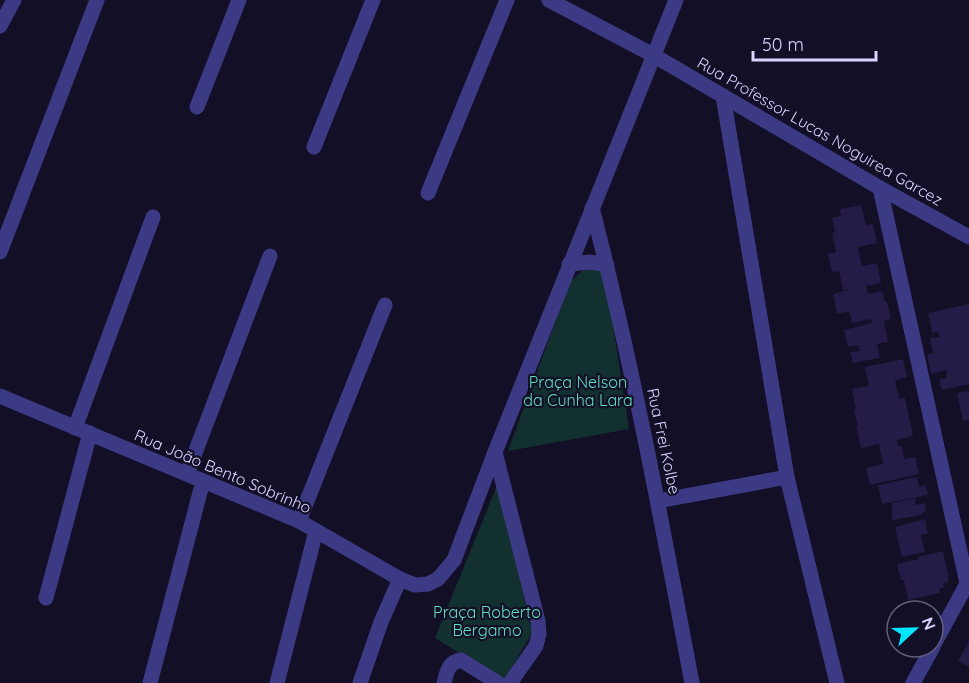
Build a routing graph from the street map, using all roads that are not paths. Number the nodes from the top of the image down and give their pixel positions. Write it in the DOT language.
graph roads {
  1 [pos="14,0"];
  2 [pos="97,0"];
  3 [pos="239,0"];
  4 [pos="373,0"];
  5 [pos="507,0"];
  6 [pos="549,0"];
  7 [pos="676,0"];
  8 [pos="0,26"];
  9 [pos="653,55"];
  10 [pos="723,96"];
  11 [pos="197,107"];
  12 [pos="314,147"];
  13 [pos="880,188"];
  14 [pos="428,193"];
  15 [pos="592,208"];
  16 [pos="153,217"];
  17 [pos="969,237"];
  18 [pos="0,252"];
  19 [pos="270,256"];
  20 [pos="569,264"];
  21 [pos="607,265"];
  22 [pos="385,305"];
  23 [pos="0,396"];
  24 [pos="75,428"];
  25 [pos="90,433"];
  26 [pos="495,452"];
  27 [pos="187,474"];
  28 [pos="787,477"];
  29 [pos="203,481"];
  30 [pos="658,501"];
  31 [pos="299,521"];
  32 [pos="316,531"];
  33 [pos="400,579"];
  34 [pos="968,582"];
  35 [pos="46,598"];
  36 [pos="945,625"];
  37 [pos="926,659"];
  38 [pos="446,676"];
  39 [pos="513,680"];
  40 [pos="150,683"];
  41 [pos="276,683"];
  42 [pos="360,683"];
  43 [pos="498,683"];
  44 [pos="692,683"];
  45 [pos="837,683"];
  46 [pos="913,683"];
  1 -- 8 [label="street"];
  2 -- 18 [label="street"];
  3 -- 11 [label="street"];
  4 -- 12 [label="street"];
  5 -- 14 [label="street"];
  6 -- 9 [label="street, Rua Professor Lucas Noguirea Garcez"];
  7 -- 9 [label="street"];
  9 -- 10 [label="street, Rua Professor Lucas Noguirea Garcez"];
  9 -- 15 [label="street"];
  10 -- 13 [label="street, Rua Professor Lucas Noguirea Garcez"];
  10 -- 28 [label="street"];
  13 -- 17 [label="street, Rua Professor Lucas Noguirea Garcez"];
  13 -- 34 [label="street"];
  15 -- 20 [label="street"];
  15 -- 21 [label="street, Rua Frei Kolbe"];
  16 -- 24 [label="street"];
  19 -- 27 [label="street"];
  20 -- 21 [label="street"];
  20 -- 26 [label="street"];
  21 -- 30 [label="street, Rua Frei Kolbe"];
  22 -- 31 [label="street"];
  23 -- 24 [label="street, Rua João Bento Sobrinho"];
  24 -- 25 [label="street, Rua João Bento Sobrinho"];
  25 -- 27 [label="street, Rua João Bento Sobrinho"];
  25 -- 35 [label="street"];
  26 -- 33 [label="street, Rua João Bento Sobrinho"];
  26 -- 39 [label="street"];
  27 -- 29 [label="street, Rua João Bento Sobrinho"];
  28 -- 30 [label="street"];
  28 -- 45 [label="street"];
  29 -- 31 [label="street, Rua João Bento Sobrinho"];
  29 -- 40 [label="street"];
  30 -- 44 [label="street, Rua Frei Kolbe"];
  31 -- 32 [label="street, Rua João Bento Sobrinho"];
  32 -- 33 [label="street, Rua João Bento Sobrinho"];
  32 -- 41 [label="street"];
  33 -- 42 [label="street"];
  34 -- 36 [label="street"];
  37 -- 46 [label="street"];
  38 -- 43 [label="street"];
}
